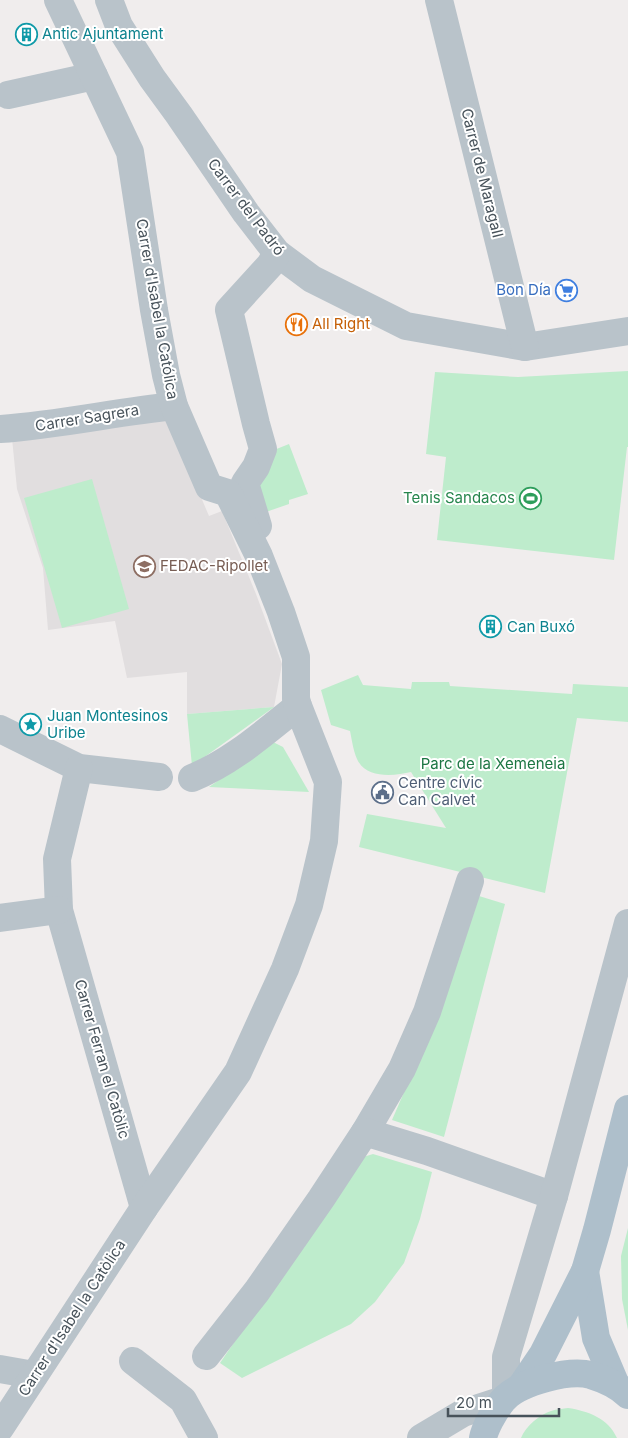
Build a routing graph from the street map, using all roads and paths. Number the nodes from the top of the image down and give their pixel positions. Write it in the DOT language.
graph roads {
  1 [pos="58,0"];
  2 [pos="109,0"];
  3 [pos="439,0"];
  4 [pos="94,76"];
  5 [pos="8,96"];
  6 [pos="276,253"];
  7 [pos="628,330"];
  8 [pos="525,347"];
  9 [pos="174,406"];
  10 [pos="0,429"];
  11 [pos="259,556"];
  12 [pos="298,706"];
  13 [pos="0,729"];
  14 [pos="79,768"];
  15 [pos="159,778"];
  16 [pos="192,778"];
  17 [pos="470,881"];
  18 [pos="60,910"];
  19 [pos="0,918"];
  20 [pos="628,923"];
  21 [pos="628,1109"];
  22 [pos="365,1132"];
  23 [pos="554,1196"];
  24 [pos="144,1208"];
  25 [pos="585,1272"];
  26 [pos="206,1356"];
  27 [pos="132,1361"];
  28 [pos="0,1368"];
  29 [pos="34,1374"];
  30 [pos="624,1390"];
  31 [pos="510,1394"];
  32 [pos="0,1428"];
  33 [pos="204,1438"];
  34 [pos="421,1438"];
  35 [pos="483,1438"];
  1 -- 4 [label="street, Carrer d'Isabel la Católica"];
  2 -- 6 [label="street, Carrer del Padró"];
  3 -- 8 [label="street, Carrer de Maragall"];
  4 -- 5 [label="street"];
  4 -- 9 [label="street, Carrer d'Isabel la Católica"];
  6 -- 8 [label="street, Carrer del Padró"];
  6 -- 11 [label="street"];
  7 -- 8 [label="street, Carrer del Padró"];
  9 -- 10 [label="street, Carrer Sagrera"];
  9 -- 11 [label="street, Carrer d'Isabel la Católica"];
  11 -- 12 [label="street, Carrer d'Isabel la Católica"];
  12 -- 16 [label="street"];
  12 -- 24 [label="street, Carrer d'Isabel la Católica"];
  13 -- 14 [label="street"];
  14 -- 15 [label="street"];
  14 -- 18 [label="street, Carrer Ferran el Catòlic"];
  17 -- 22 [label="street"];
  18 -- 19 [label="street"];
  18 -- 24 [label="street, Carrer Ferran el Catòlic"];
  20 -- 23 [label="street"];
  21 -- 25 [label="main road"];
  22 -- 23 [label="street"];
  22 -- 26 [label="street"];
  23 -- 31 [label="street"];
  24 -- 29 [label="street, Carrer d'Isabel la Catòlica"];
  25 -- 30 [label="main road"];
  25 -- 31 [label="main road"];
  27 -- 33 [label="street"];
  28 -- 29 [label="street"];
  29 -- 32 [label="street, Carrer d'Isabel la Catòlica"];
  30 -- 31 [label="main road"];
  31 -- 34 [label="street"];
  31 -- 35 [label="main road"];
}
